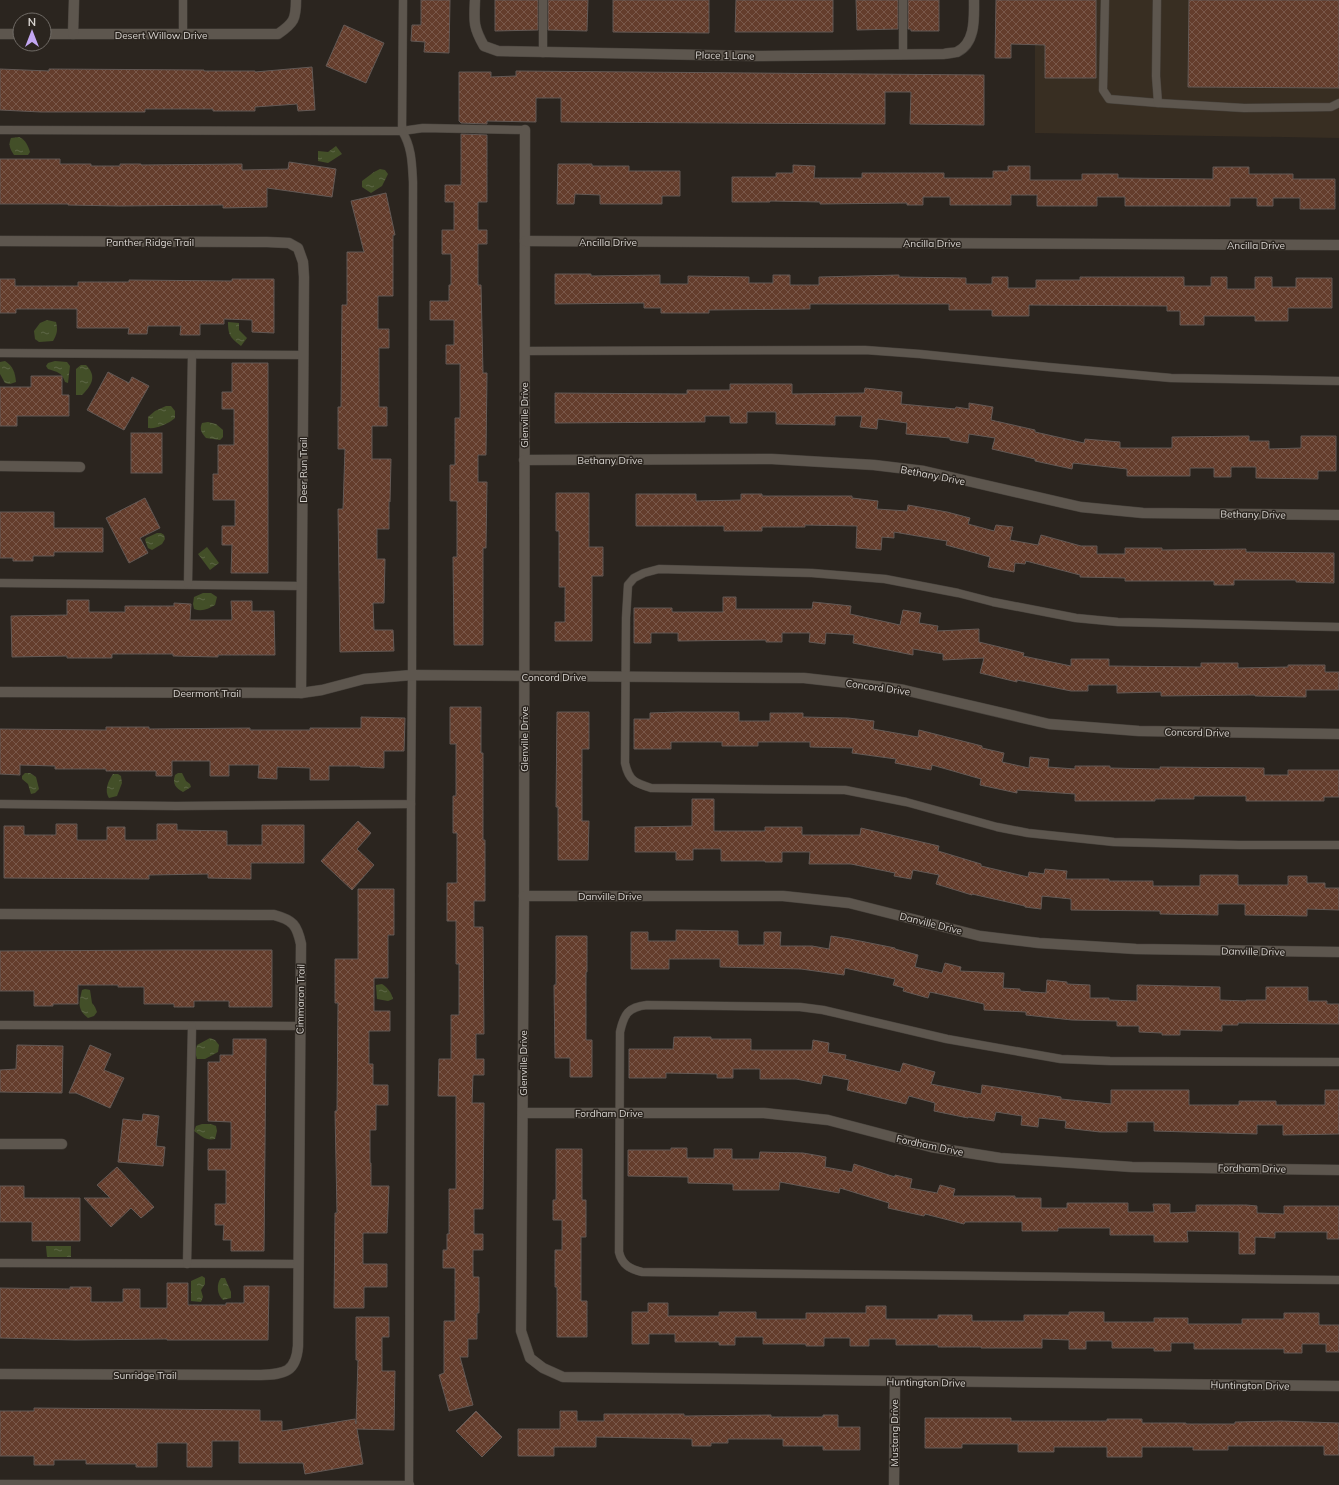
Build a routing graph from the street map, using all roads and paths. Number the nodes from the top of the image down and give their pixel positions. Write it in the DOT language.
graph roads {
  1 [pos="74,0"];
  2 [pos="183,0"];
  3 [pos="296,0"];
  4 [pos="403,0"];
  5 [pos="474,0"];
  6 [pos="544,0"];
  7 [pos="903,0"];
  8 [pos="974,0"];
  9 [pos="1105,0"];
  10 [pos="1157,0"];
  11 [pos="0,34"];
  12 [pos="12,34"];
  13 [pos="52,34"];
  14 [pos="73,34"];
  15 [pos="183,35"];
  16 [pos="543,53"];
  17 [pos="903,54"];
  18 [pos="1339,103"];
  19 [pos="1158,104"];
  20 [pos="0,130"];
  21 [pos="525,130"];
  22 [pos="402,131"];
  23 [pos="0,241"];
  24 [pos="525,241"];
  25 [pos="1339,245"];
  26 [pos="298,248"];
  27 [pos="524,351"];
  28 [pos="0,353"];
  29 [pos="192,355"];
  30 [pos="304,355"];
  31 [pos="1339,381"];
  32 [pos="524,460"];
  33 [pos="0,466"];
  34 [pos="80,467"];
  35 [pos="1339,515"];
  36 [pos="0,583"];
  37 [pos="188,584"];
  38 [pos="302,586"];
  39 [pos="1339,627"];
  40 [pos="412,675"];
  41 [pos="524,676"];
  42 [pos="626,677"];
  43 [pos="0,692"];
  44 [pos="301,693"];
  45 [pos="1339,734"];
  46 [pos="0,804"];
  47 [pos="411,804"];
  48 [pos="1339,846"];
  49 [pos="524,896"];
  50 [pos="0,914"];
  51 [pos="1339,952"];
  52 [pos="0,1025"];
  53 [pos="192,1026"];
  54 [pos="300,1026"];
  55 [pos="1339,1062"];
  56 [pos="523,1113"];
  57 [pos="620,1113"];
  58 [pos="0,1144"];
  59 [pos="62,1144"];
  60 [pos="1339,1170"];
  61 [pos="0,1263"];
  62 [pos="187,1264"];
  63 [pos="300,1264"];
  64 [pos="1339,1280"];
  65 [pos="526,1346"];
  66 [pos="289,1371"];
  67 [pos="0,1374"];
  68 [pos="894,1382"];
  69 [pos="1339,1386"];
  70 [pos="0,1484"];
  71 [pos="409,1485"];
  72 [pos="894,1485"];
  1 -- 14 [label="street"];
  2 -- 15 [label="lane"];
  3 -- 15 [label="street, Desert Willow Drive"];
  4 -- 22 [label="lane"];
  5 -- 16 [label="street, Place 1 Lane"];
  6 -- 16 [label="lane"];
  7 -- 17 [label="lane"];
  8 -- 17 [label="street, Place 1 Lane"];
  9 -- 19 [label="lane"];
  10 -- 19 [label="lane"];
  11 -- 12 [label="street"];
  13 -- 14 [label="street, Desert Willow Drive"];
  14 -- 15 [label="street, Desert Willow Drive"];
  16 -- 17 [label="street, Place 1 Lane"];
  18 -- 19 [label="lane"];
  20 -- 22 [label="lane"];
  21 -- 22 [label="lane"];
  21 -- 24 [label="street, Glenville Drive"];
  22 -- 40 [label="lane"];
  23 -- 26 [label="street, Panther Ridge Trail"];
  24 -- 25 [label="street, Ancilla Drive"];
  24 -- 27 [label="street, Glenville Drive"];
  26 -- 30 [label="street, Deer Run Trail"];
  27 -- 31 [label="lane"];
  27 -- 32 [label="street, Glenville Drive"];
  28 -- 29 [label="lane"];
  29 -- 30 [label="lane"];
  29 -- 37 [label="lane"];
  30 -- 38 [label="street, Deer Run Trail"];
  32 -- 35 [label="street, Bethany Drive"];
  32 -- 41 [label="street, Glenville Drive"];
  33 -- 34 [label="street"];
  36 -- 37 [label="lane"];
  37 -- 38 [label="lane"];
  38 -- 44 [label="street, Deer Run Trail"];
  39 -- 42 [label="lane"];
  40 -- 41 [label="street, Concord Drive"];
  40 -- 44 [label="street, Deermont Trail"];
  40 -- 47 [label="lane"];
  41 -- 42 [label="street, Concord Drive"];
  41 -- 49 [label="street, Glenville Drive"];
  42 -- 45 [label="street, Concord Drive"];
  42 -- 48 [label="lane"];
  43 -- 44 [label="street, Deermont Trail"];
  46 -- 47 [label="lane"];
  47 -- 71 [label="lane"];
  49 -- 51 [label="street, Danville Drive"];
  49 -- 56 [label="street, Glenville Drive"];
  50 -- 54 [label="street, Cimmaron Trail"];
  52 -- 53 [label="lane"];
  53 -- 54 [label="lane"];
  53 -- 62 [label="lane"];
  54 -- 63 [label="street, Cimmaron Trail"];
  55 -- 57 [label="lane"];
  56 -- 57 [label="street, Fordham Drive"];
  56 -- 65 [label="street, Glenville Drive"];
  57 -- 60 [label="street, Fordham Drive"];
  57 -- 64 [label="lane"];
  58 -- 59 [label="street"];
  61 -- 62 [label="lane"];
  62 -- 63 [label="lane"];
  63 -- 66 [label="street, Cimmaron Trail"];
  65 -- 68 [label="street, Huntington Drive"];
  66 -- 67 [label="street, Sunridge Trail"];
  68 -- 69 [label="street, Huntington Drive"];
  68 -- 72 [label="street, Mustang Drive"];
  70 -- 71 [label="lane"];
}
